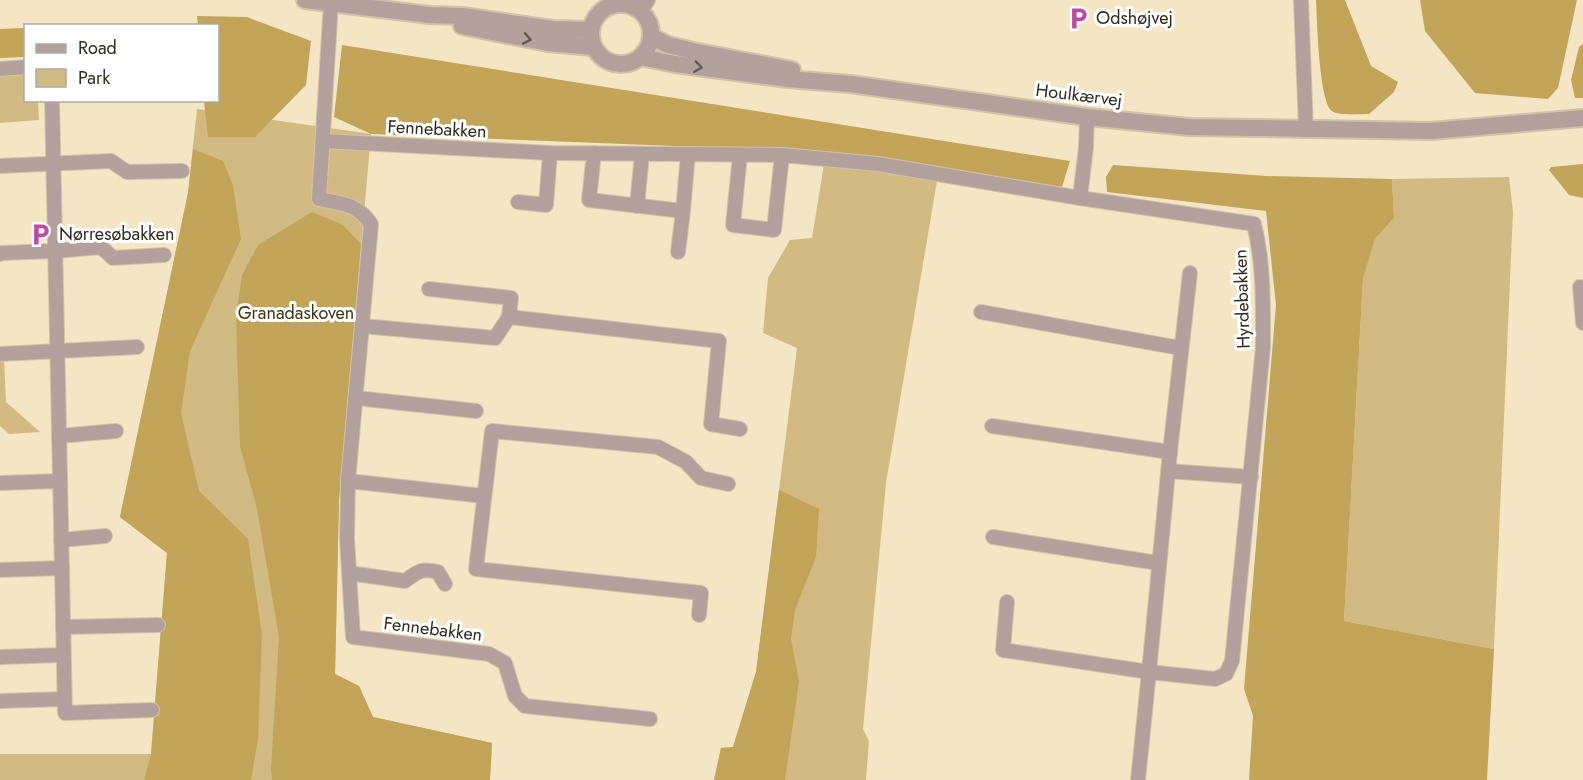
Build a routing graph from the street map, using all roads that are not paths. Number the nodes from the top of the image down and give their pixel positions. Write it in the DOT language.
graph roads {
  1 [pos="305,0"];
  2 [pos="1301,0"];
  3 [pos="331,2"];
  4 [pos="645,6"];
  5 [pos="651,36"];
  6 [pos="592,39"];
  7 [pos="641,57"];
  8 [pos="24,67"];
  9 [pos="0,69"];
  10 [pos="850,84"];
  11 [pos="52,102"];
  12 [pos="1087,117"];
  13 [pos="1583,118"];
  14 [pos="1306,130"];
  15 [pos="322,141"];
  16 [pos="550,153"];
  17 [pos="594,153"];
  18 [pos="642,154"];
  19 [pos="688,154"];
  20 [pos="740,155"];
  21 [pos="782,155"];
  22 [pos="53,164"];
  23 [pos="878,164"];
  24 [pos="0,166"];
  25 [pos="182,171"];
  26 [pos="1080,198"];
  27 [pos="519,202"];
  28 [pos="637,206"];
  29 [pos="682,212"];
  30 [pos="55,251"];
  31 [pos="678,252"];
  32 [pos="0,254"];
  33 [pos="164,255"];
  34 [pos="1190,273"];
  35 [pos="1581,287"];
  36 [pos="429,289"];
  37 [pos="981,312"];
  38 [pos="509,317"];
  39 [pos="1583,323"];
  40 [pos="362,327"];
  41 [pos="137,347"];
  42 [pos="1180,348"];
  43 [pos="57,351"];
  44 [pos="0,354"];
  45 [pos="356,398"];
  46 [pos="476,411"];
  47 [pos="992,426"];
  48 [pos="740,429"];
  49 [pos="116,431"];
  50 [pos="59,435"];
  51 [pos="1170,452"];
  52 [pos="1168,471"];
  53 [pos="1251,477"];
  54 [pos="60,481"];
  55 [pos="348,481"];
  56 [pos="0,483"];
  57 [pos="728,484"];
  58 [pos="484,496"];
  59 [pos="105,537"];
  60 [pos="993,537"];
  61 [pos="61,540"];
  62 [pos="1158,563"];
  63 [pos="62,568"];
  64 [pos="0,570"];
  65 [pos="349,573"];
  66 [pos="445,584"];
  67 [pos="1007,602"];
  68 [pos="699,615"];
  69 [pos="158,625"];
  70 [pos="63,627"];
  71 [pos="63,656"];
  72 [pos="0,657"];
  73 [pos="1149,672"];
  74 [pos="64,699"];
  75 [pos="0,701"];
  76 [pos="152,711"];
  77 [pos="650,719"];
  78 [pos="1138,780"];
  1 -- 3 [label="street"];
  2 -- 14 [label="street"];
  3 -- 6 [label="street"];
  3 -- 15 [label="street, Fennebakken"];
  4 -- 5 [label="street"];
  4 -- 6 [label="street"];
  5 -- 7 [label="street"];
  5 -- 10 [label="street, Houlkærvej"];
  6 -- 7 [label="street"];
  7 -- 10 [label="street, Houlkærvej, one-way"];
  8 -- 9 [label="street"];
  10 -- 12 [label="street, Houlkærvej"];
  11 -- 22 [label="street"];
  12 -- 14 [label="street, Houlkærvej"];
  12 -- 26 [label="street"];
  13 -- 14 [label="street, Houlkærvej"];
  15 -- 16 [label="street, Fennebakken"];
  15 -- 40 [label="street, Fennebakken"];
  16 -- 17 [label="street, Fennebakken"];
  16 -- 27 [label="street"];
  17 -- 18 [label="street, Fennebakken"];
  17 -- 28 [label="street"];
  18 -- 19 [label="street, Fennebakken"];
  18 -- 28 [label="street"];
  19 -- 20 [label="street, Fennebakken"];
  19 -- 29 [label="street"];
  20 -- 21 [label="street, Fennebakken"];
  20 -- 21 [label="street"];
  21 -- 23 [label="street, Fennebakken"];
  22 -- 24 [label="street"];
  22 -- 25 [label="street"];
  22 -- 30 [label="street"];
  23 -- 26 [label="street, Hyrdebakken"];
  26 -- 53 [label="street, Hyrdebakken"];
  28 -- 29 [label="street"];
  29 -- 31 [label="street"];
  30 -- 32 [label="street"];
  30 -- 33 [label="street"];
  30 -- 43 [label="street"];
  34 -- 42 [label="street"];
  35 -- 39 [label="street"];
  36 -- 38 [label="street"];
  37 -- 42 [label="street"];
  38 -- 40 [label="street"];
  38 -- 48 [label="street"];
  40 -- 45 [label="street, Fennebakken"];
  41 -- 43 [label="street"];
  42 -- 51 [label="street"];
  43 -- 44 [label="street"];
  43 -- 50 [label="street"];
  45 -- 46 [label="street"];
  45 -- 55 [label="street, Fennebakken"];
  47 -- 51 [label="street"];
  49 -- 50 [label="street"];
  50 -- 54 [label="street"];
  51 -- 52 [label="street"];
  52 -- 53 [label="street"];
  52 -- 62 [label="street"];
  53 -- 73 [label="street, Hyrdebakken"];
  54 -- 56 [label="street"];
  54 -- 61 [label="street"];
  55 -- 58 [label="street"];
  55 -- 65 [label="street, Fennebakken"];
  57 -- 58 [label="street"];
  58 -- 68 [label="street"];
  59 -- 61 [label="street"];
  60 -- 62 [label="street"];
  61 -- 63 [label="street"];
  62 -- 73 [label="street"];
  63 -- 64 [label="street"];
  63 -- 70 [label="street"];
  65 -- 66 [label="street"];
  65 -- 77 [label="street, Fennebakken"];
  67 -- 73 [label="street, Hyrdebakken"];
  69 -- 70 [label="street"];
  70 -- 71 [label="street"];
  71 -- 72 [label="street"];
  71 -- 74 [label="street"];
  73 -- 78 [label="street"];
  74 -- 75 [label="street"];
  74 -- 76 [label="street"];
}
